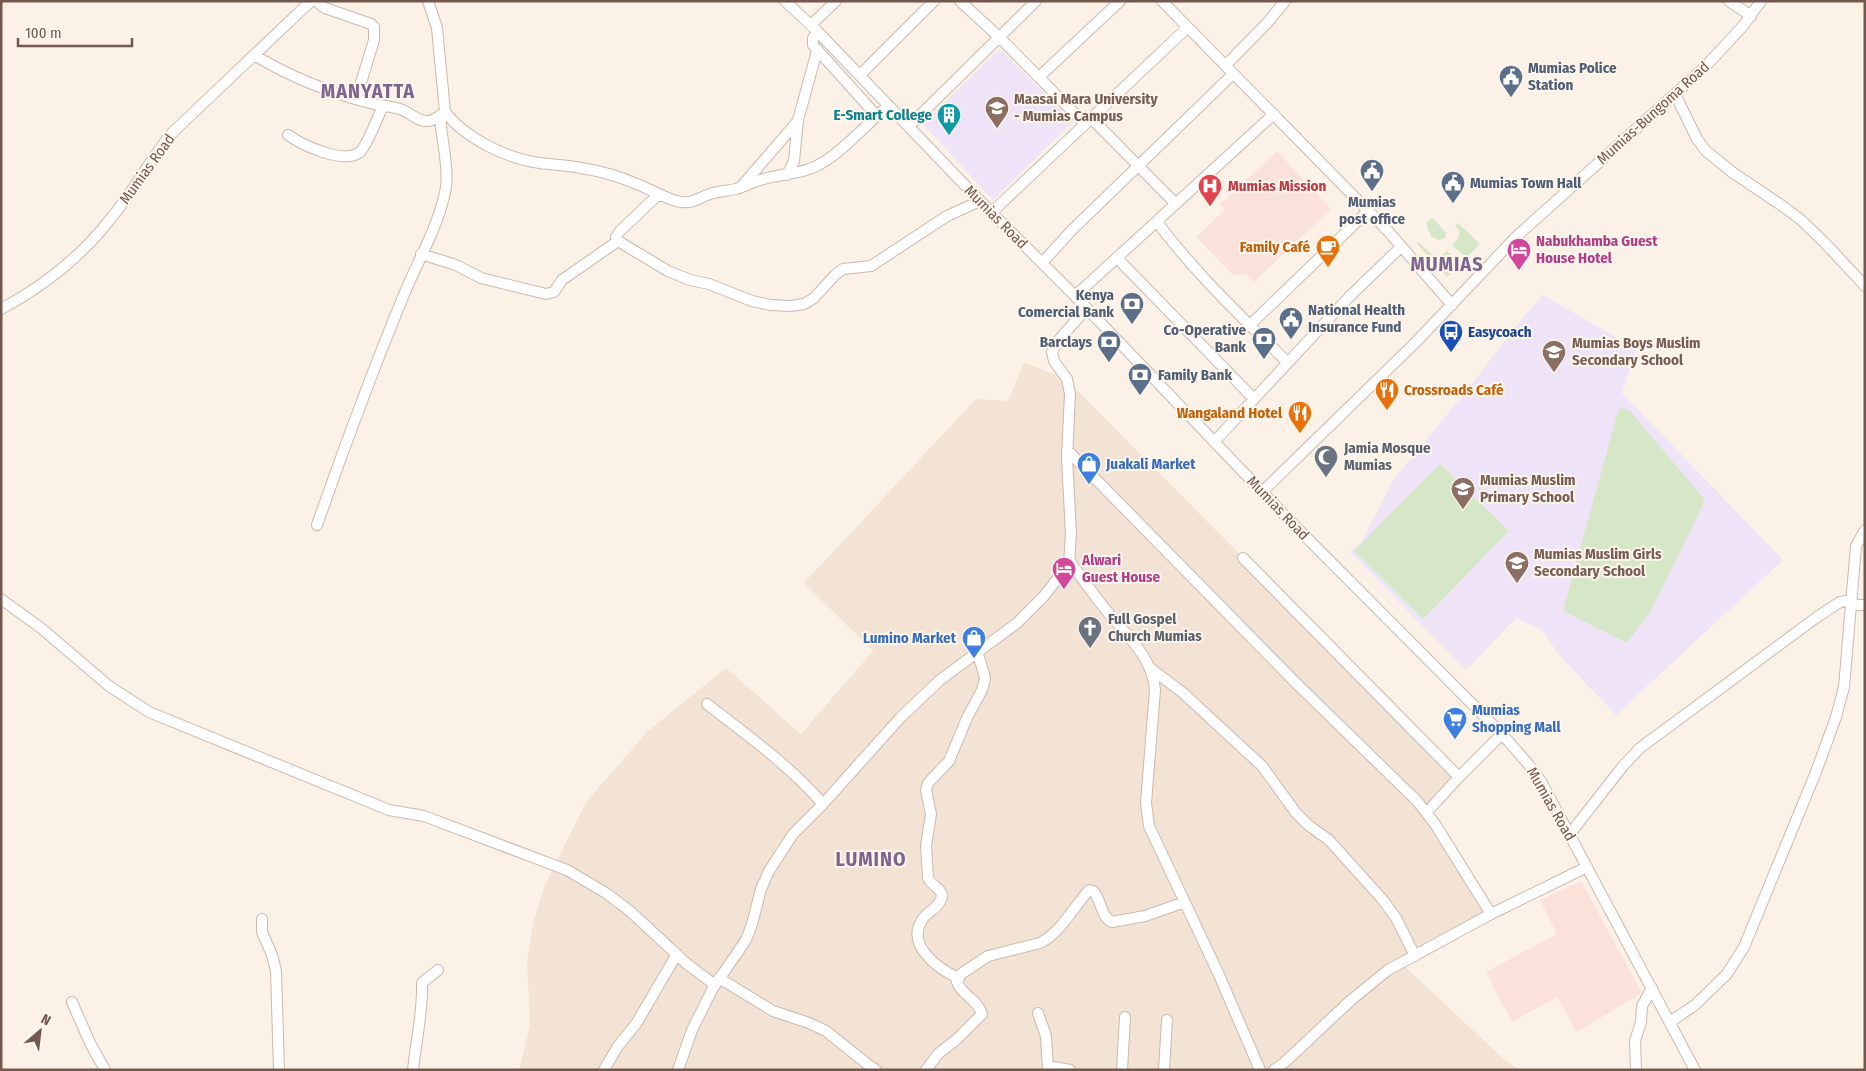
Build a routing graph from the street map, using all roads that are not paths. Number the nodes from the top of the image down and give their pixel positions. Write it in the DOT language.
graph roads {
  1 [pos="311,1"];
  2 [pos="316,1"];
  3 [pos="428,1"];
  4 [pos="785,1"];
  5 [pos="836,1"];
  6 [pos="934,1"];
  7 [pos="960,1"];
  8 [pos="1036,1"];
  9 [pos="1120,1"];
  10 [pos="1162,1"];
  11 [pos="1285,1"];
  12 [pos="1729,1"];
  13 [pos="1761,1"];
  14 [pos="1751,16"];
  15 [pos="815,28"];
  16 [pos="1187,28"];
  17 [pos="998,37"];
  18 [pos="817,51"];
  19 [pos="254,55"];
  20 [pos="1225,66"];
  21 [pos="1233,74"];
  22 [pos="860,75"];
  23 [pos="1039,77"];
  24 [pos="1675,94"];
  25 [pos="356,99"];
  26 [pos="383,106"];
  27 [pos="888,106"];
  28 [pos="442,114"];
  29 [pos="1274,114"];
  30 [pos="876,115"];
  31 [pos="798,120"];
  32 [pos="1088,121"];
  33 [pos="909,126"];
  34 [pos="288,135"];
  35 [pos="1138,166"];
  36 [pos="787,175"];
  37 [pos="740,187"];
  38 [pos="659,194"];
  39 [pos="980,201"];
  40 [pos="1176,204"];
  41 [pos="1368,211"];
  42 [pos="992,212"];
  43 [pos="1158,222"];
  44 [pos="618,241"];
  45 [pos="1401,247"];
  46 [pos="422,254"];
  47 [pos="1116,258"];
  48 [pos="1042,263"];
  49 [pos="1865,286"];
  50 [pos="1076,296"];
  51 [pos="1452,305"];
  52 [pos="1087,308"];
  53 [pos="1,309"];
  54 [pos="1250,325"];
  55 [pos="1287,362"];
  56 [pos="1254,399"];
  57 [pos="1214,442"];
  58 [pos="1067,450"];
  59 [pos="1262,492"];
  60 [pos="317,525"];
  61 [pos="1865,530"];
  62 [pos="1243,558"];
  63 [pos="1069,560"];
  64 [pos="1,599"];
  65 [pos="1851,603"];
  66 [pos="1865,605"];
  67 [pos="977,651"];
  68 [pos="1150,668"];
  69 [pos="707,704"];
  70 [pos="1502,734"];
  71 [pos="1459,777"];
  72 [pos="823,804"];
  73 [pos="1427,812"];
  74 [pos="1569,835"];
  75 [pos="1587,867"];
  76 [pos="1185,902"];
  77 [pos="1491,914"];
  78 [pos="262,919"];
  79 [pos="677,954"];
  80 [pos="1415,956"];
  81 [pos="438,970"];
  82 [pos="958,978"];
  83 [pos="717,982"];
  84 [pos="1652,988"];
  85 [pos="72,1002"];
  86 [pos="1038,1013"];
  87 [pos="1126,1017"];
  88 [pos="1167,1020"];
  89 [pos="1670,1022"];
  90 [pos="1048,1068"];
  91 [pos="105,1070"];
  92 [pos="279,1070"];
  93 [pos="414,1070"];
  94 [pos="604,1070"];
  95 [pos="678,1070"];
  96 [pos="876,1070"];
  97 [pos="926,1070"];
  98 [pos="1070,1070"];
  99 [pos="1122,1070"];
  100 [pos="1164,1070"];
  101 [pos="1260,1070"];
  102 [pos="1274,1070"];
  103 [pos="1636,1070"];
  104 [pos="1695,1070"];
  1 -- 19 [label="street, Mumias Road"];
  2 -- 25 [label="street"];
  3 -- 28 [label="street"];
  4 -- 15 [label="street, Mumias Road"];
  5 -- 15 [label="street"];
  6 -- 22 [label="street"];
  7 -- 17 [label="street"];
  8 -- 17 [label="street"];
  9 -- 23 [label="street"];
  10 -- 16 [label="street"];
  11 -- 20 [label="street"];
  12 -- 14 [label="street"];
  13 -- 14 [label="street, Mumias-Bungoma Road"];
  14 -- 24 [label="street, Mumias-Bungoma Road"];
  15 -- 18 [label="street"];
  15 -- 22 [label="street, Mumias Road"];
  16 -- 20 [label="street"];
  16 -- 32 [label="street"];
  17 -- 23 [label="street"];
  17 -- 33 [label="street"];
  18 -- 30 [label="street"];
  18 -- 31 [label="street"];
  19 -- 25 [label="street"];
  19 -- 53 [label="street, Mumias Road"];
  20 -- 21 [label="street"];
  21 -- 29 [label="street"];
  21 -- 35 [label="street"];
  22 -- 27 [label="street, Mumias Road"];
  23 -- 32 [label="street"];
  24 -- 49 [label="street"];
  24 -- 51 [label="street, Mumias-Bungoma Road"];
  25 -- 26 [label="street"];
  26 -- 28 [label="street"];
  26 -- 34 [label="street"];
  27 -- 30 [label="street"];
  27 -- 33 [label="street, Mumias Road"];
  28 -- 38 [label="street"];
  28 -- 46 [label="street"];
  29 -- 40 [label="street"];
  29 -- 41 [label="street"];
  30 -- 36 [label="street"];
  31 -- 36 [label="street"];
  31 -- 37 [label="street"];
  32 -- 35 [label="street"];
  32 -- 42 [label="street"];
  33 -- 39 [label="street, Mumias Road"];
  35 -- 40 [label="street"];
  35 -- 48 [label="street"];
  36 -- 37 [label="street"];
  37 -- 38 [label="street"];
  38 -- 44 [label="street"];
  39 -- 42 [label="street, Mumias Road"];
  39 -- 44 [label="street"];
  40 -- 43 [label="street"];
  41 -- 45 [label="street"];
  41 -- 54 [label="street"];
  42 -- 48 [label="street, Mumias Road"];
  43 -- 47 [label="street"];
  43 -- 54 [label="street"];
  44 -- 46 [label="street"];
  45 -- 51 [label="street"];
  45 -- 55 [label="street"];
  46 -- 60 [label="street"];
  47 -- 50 [label="street"];
  47 -- 56 [label="street"];
  48 -- 50 [label="street, Mumias Road"];
  50 -- 52 [label="street, Mumias Road"];
  51 -- 59 [label="street, Mumias-Bungoma Road"];
  52 -- 57 [label="street, Mumias Road"];
  52 -- 58 [label="street"];
  54 -- 55 [label="street"];
  55 -- 56 [label="street"];
  56 -- 57 [label="street"];
  57 -- 59 [label="street, Mumias Road"];
  58 -- 63 [label="street"];
  58 -- 73 [label="street"];
  59 -- 70 [label="street, Mumias Road"];
  61 -- 65 [label="street"];
  62 -- 71 [label="street"];
  63 -- 67 [label="street"];
  63 -- 68 [label="street"];
  64 -- 79 [label="street"];
  65 -- 66 [label="street"];
  65 -- 74 [label="street"];
  65 -- 89 [label="street"];
  67 -- 72 [label="street"];
  67 -- 82 [label="street"];
  68 -- 76 [label="street"];
  68 -- 80 [label="street"];
  69 -- 72 [label="street"];
  70 -- 71 [label="street"];
  70 -- 74 [label="street, Mumias Road"];
  71 -- 73 [label="street"];
  72 -- 83 [label="street"];
  73 -- 77 [label="street"];
  74 -- 75 [label="street, Mumias Road"];
  75 -- 77 [label="street"];
  75 -- 84 [label="street, Mumias Road"];
  76 -- 82 [label="street"];
  76 -- 101 [label="street"];
  77 -- 80 [label="street"];
  78 -- 92 [label="street"];
  79 -- 83 [label="street"];
  79 -- 94 [label="street"];
  80 -- 102 [label="street"];
  81 -- 93 [label="street"];
  82 -- 97 [label="street"];
  83 -- 95 [label="street"];
  83 -- 96 [label="street"];
  84 -- 89 [label="street, Mumias Road"];
  84 -- 103 [label="street"];
  85 -- 91 [label="street"];
  86 -- 90 [label="street"];
  87 -- 99 [label="street"];
  88 -- 100 [label="street"];
  89 -- 104 [label="street, Mumias Road"];
  90 -- 98 [label="street"];
}
